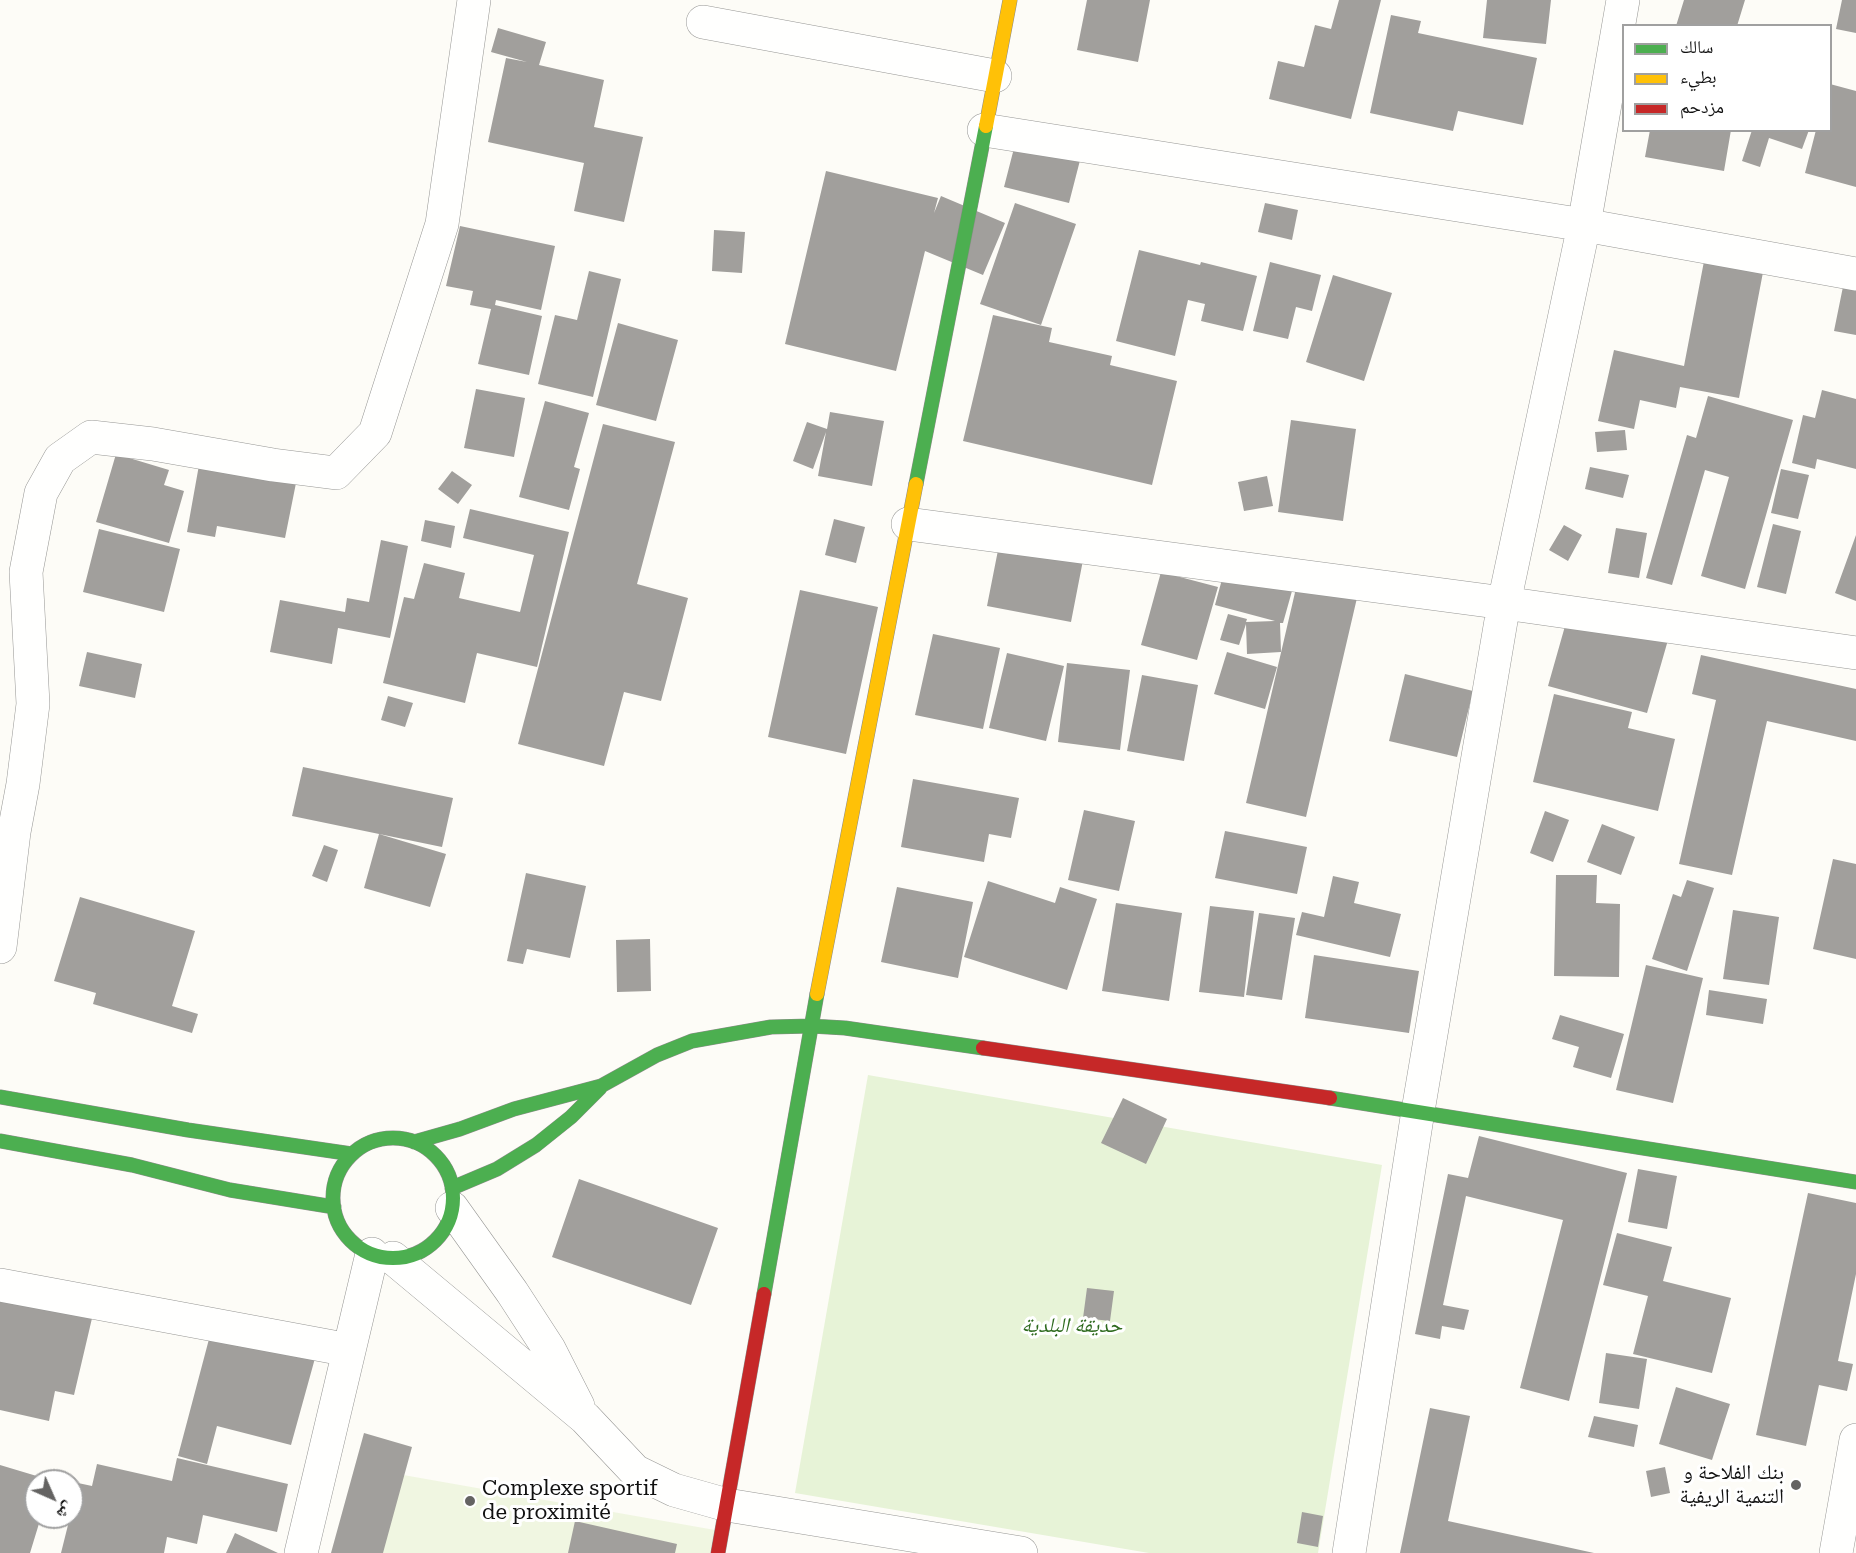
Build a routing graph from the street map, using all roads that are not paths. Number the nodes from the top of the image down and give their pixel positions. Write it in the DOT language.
graph roads {
  1 [pos="474,0"];
  2 [pos="1010,0"];
  3 [pos="1623,0"];
  4 [pos="703,22"];
  5 [pos="995,76"];
  6 [pos="984,130"];
  7 [pos="1584,225"];
  8 [pos="1856,274"];
  9 [pos="908,524"];
  10 [pos="1504,603"];
  11 [pos="1856,653"];
  12 [pos="7,827"];
  13 [pos="0,947"];
  14 [pos="811,1026"];
  15 [pos="601,1086"];
  16 [pos="0,1097"];
  17 [pos="1418,1111"];
  18 [pos="0,1141"];
  19 [pos="414,1142"];
  20 [pos="352,1154"];
  21 [pos="1856,1182"];
  22 [pos="452,1198"];
  23 [pos="334,1208"];
  24 [pos="382,1256"];
  25 [pos="0,1285"];
  26 [pos="349,1350"];
  27 [pos="585,1418"];
  28 [pos="1856,1440"];
  29 [pos="727,1505"];
  30 [pos="301,1553"];
  31 [pos="718,1553"];
  32 [pos="1021,1553"];
  33 [pos="1349,1553"];
  34 [pos="1836,1553"];
  1 -- 12 [label="street"];
  2 -- 5 [label="main road"];
  3 -- 7 [label="street"];
  4 -- 5 [label="street"];
  5 -- 6 [label="main road"];
  6 -- 7 [label="street"];
  6 -- 9 [label="main road"];
  7 -- 8 [label="street"];
  7 -- 10 [label="street"];
  9 -- 10 [label="street"];
  9 -- 14 [label="main road"];
  10 -- 11 [label="street"];
  10 -- 17 [label="street"];
  12 -- 13 [label="street"];
  14 -- 15 [label="main road"];
  14 -- 17 [label="main road"];
  14 -- 29 [label="main road"];
  15 -- 19 [label="main road"];
  15 -- 22 [label="main road"];
  16 -- 20 [label="main road"];
  17 -- 21 [label="main road"];
  17 -- 33 [label="street"];
  18 -- 23 [label="main road"];
  19 -- 20 [label="main road"];
  19 -- 22 [label="main road"];
  20 -- 23 [label="main road"];
  22 -- 24 [label="main road"];
  22 -- 27 [label="street"];
  23 -- 24 [label="main road"];
  24 -- 26 [label="street"];
  24 -- 27 [label="street"];
  25 -- 26 [label="street"];
  26 -- 30 [label="street"];
  27 -- 29 [label="street"];
  28 -- 34 [label="street"];
  29 -- 31 [label="main road"];
  29 -- 32 [label="street"];
}
